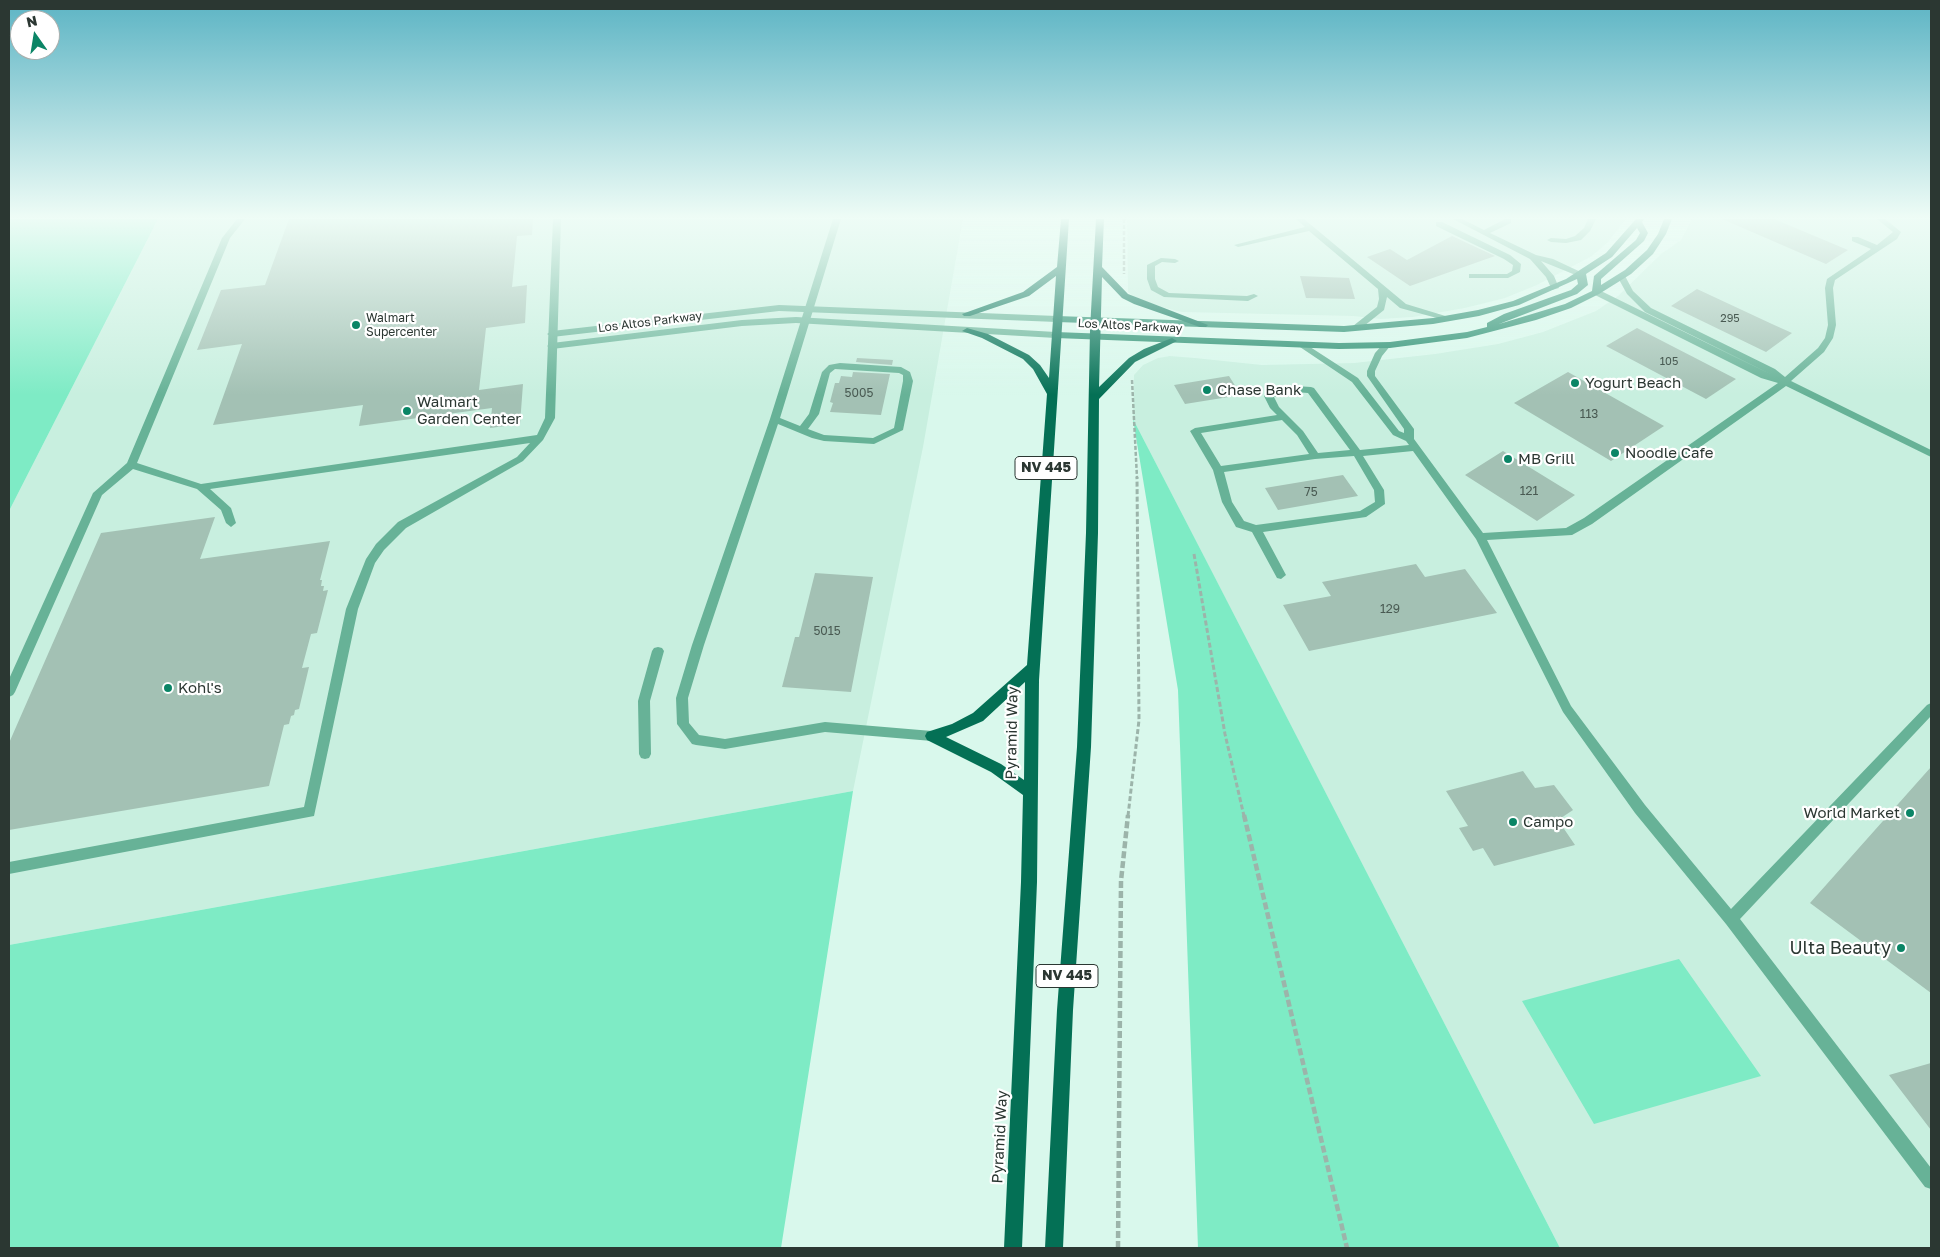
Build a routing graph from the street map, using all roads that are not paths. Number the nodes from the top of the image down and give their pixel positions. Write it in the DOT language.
graph roads {
  1 [pos="209,278"];
  2 [pos="554,278"];
  3 [pos="818,278"];
  4 [pos="1048,278"];
  5 [pos="1060,278"];
  6 [pos="1098,278"];
  7 [pos="1106,278"];
  8 [pos="1151,278"];
  9 [pos="1369,278"];
  10 [pos="1551,278"];
  11 [pos="1574,278"];
  12 [pos="1582,278"];
  13 [pos="1597,278"];
  14 [pos="1618,278"];
  15 [pos="1622,278"];
  16 [pos="1833,278"];
  17 [pos="1555,288"];
  18 [pos="1382,289"];
  19 [pos="1596,292"];
  20 [pos="1254,296"];
  21 [pos="809,307"];
  22 [pos="967,314"];
  23 [pos="1057,318"];
  24 [pos="1448,318"];
  25 [pos="805,320"];
  26 [pos="1096,321"];
  27 [pos="1203,325"];
  28 [pos="1356,328"];
  29 [pos="966,331"];
  30 [pos="1480,332"];
  31 [pos="552,334"];
  32 [pos="1056,335"];
  33 [pos="1095,337"];
  34 [pos="1172,341"];
  35 [pos="1388,345"];
  36 [pos="552,346"];
  37 [pos="1301,346"];
  38 [pos="1785,382"];
  39 [pos="1053,394"];
  40 [pos="1095,397"];
  41 [pos="1283,417"];
  42 [pos="775,419"];
  43 [pos="802,430"];
  44 [pos="540,438"];
  45 [pos="1412,444"];
  46 [pos="1357,452"];
  47 [pos="1931,454"];
  48 [pos="1316,456"];
  49 [pos="131,466"];
  50 [pos="1218,470"];
  51 [pos="202,487"];
  52 [pos="231,523"];
  53 [pos="1256,529"];
  54 [pos="1480,537"];
  55 [pos="1281,575"];
  56 [pos="658,651"];
  57 [pos="1033,667"];
  58 [pos="9,692"];
  59 [pos="1931,708"];
  60 [pos="932,736"];
  61 [pos="645,754"];
  62 [pos="1030,792"];
  63 [pos="9,868"];
  64 [pos="1731,919"];
  65 [pos="1931,1181"];
  66 [pos="1013,1248"];
  67 [pos="1054,1248"];
  1 -- 49 [label="lane"];
  2 -- 31 [label="lane"];
  3 -- 21 [label="lane"];
  4 -- 22 [label="main road"];
  5 -- 23 [label="main road, Pyramid Way / NV 445"];
  6 -- 26 [label="main road, NV 445"];
  7 -- 27 [label="main road"];
  8 -- 20 [label="lane"];
  9 -- 18 [label="lane"];
  10 -- 17 [label="lane"];
  11 -- 17 [label="main road, Los Altos Parkway"];
  12 -- 30 [label="main road"];
  13 -- 19 [label="main road"];
  14 -- 19 [label="main road, Los Altos Parkway"];
  15 -- 38 [label="lane"];
  16 -- 38 [label="lane"];
  17 -- 24 [label="main road, Los Altos Parkway"];
  18 -- 24 [label="lane"];
  18 -- 28 [label="lane"];
  19 -- 30 [label="main road, Los Altos Parkway"];
  19 -- 38 [label="lane"];
  21 -- 22 [label="street, Los Altos Parkway"];
  21 -- 25 [label="lane"];
  21 -- 31 [label="street, Los Altos Parkway"];
  22 -- 23 [label="street, Los Altos Parkway"];
  23 -- 26 [label="main road, Los Altos Parkway"];
  23 -- 32 [label="main road, Pyramid Way / NV 445"];
  24 -- 28 [label="main road, Los Altos Parkway"];
  25 -- 29 [label="street, Los Altos Parkway"];
  25 -- 36 [label="street, Los Altos Parkway"];
  25 -- 42 [label="lane"];
  26 -- 27 [label="main road, Los Altos Parkway"];
  26 -- 33 [label="main road, NV 445"];
  27 -- 28 [label="main road, Los Altos Parkway"];
  29 -- 32 [label="street, Los Altos Parkway"];
  29 -- 39 [label="main road"];
  30 -- 35 [label="main road, Los Altos Parkway"];
  31 -- 36 [label="lane"];
  32 -- 33 [label="main road, Los Altos Parkway"];
  32 -- 39 [label="main road, Pyramid Way / NV 445"];
  33 -- 34 [label="main road, Los Altos Parkway"];
  33 -- 40 [label="main road, NV 445"];
  34 -- 37 [label="main road, Los Altos Parkway"];
  34 -- 40 [label="main road"];
  35 -- 37 [label="main road, Los Altos Parkway"];
  35 -- 45 [label="lane"];
  36 -- 44 [label="lane"];
  37 -- 45 [label="lane"];
  38 -- 47 [label="lane"];
  38 -- 54 [label="lane"];
  39 -- 57 [label="main road, Pyramid Way / NV 445"];
  40 -- 67 [label="main road, NV 445"];
  41 -- 46 [label="lane"];
  41 -- 48 [label="lane"];
  41 -- 50 [label="lane"];
  42 -- 43 [label="lane"];
  42 -- 60 [label="lane"];
  43 -- 43 [label="lane"];
  44 -- 51 [label="lane"];
  44 -- 63 [label="lane"];
  45 -- 46 [label="lane"];
  45 -- 54 [label="lane"];
  46 -- 48 [label="lane"];
  46 -- 53 [label="lane"];
  48 -- 50 [label="lane"];
  49 -- 51 [label="lane"];
  49 -- 58 [label="lane"];
  50 -- 53 [label="lane"];
  51 -- 52 [label="lane"];
  53 -- 55 [label="lane"];
  54 -- 64 [label="lane"];
  56 -- 61 [label="lane"];
  57 -- 60 [label="main road"];
  57 -- 62 [label="main road, Pyramid Way / NV 445"];
  59 -- 64 [label="lane"];
  60 -- 62 [label="main road"];
  62 -- 66 [label="main road, Pyramid Way / NV 445"];
  64 -- 65 [label="lane"];
}
